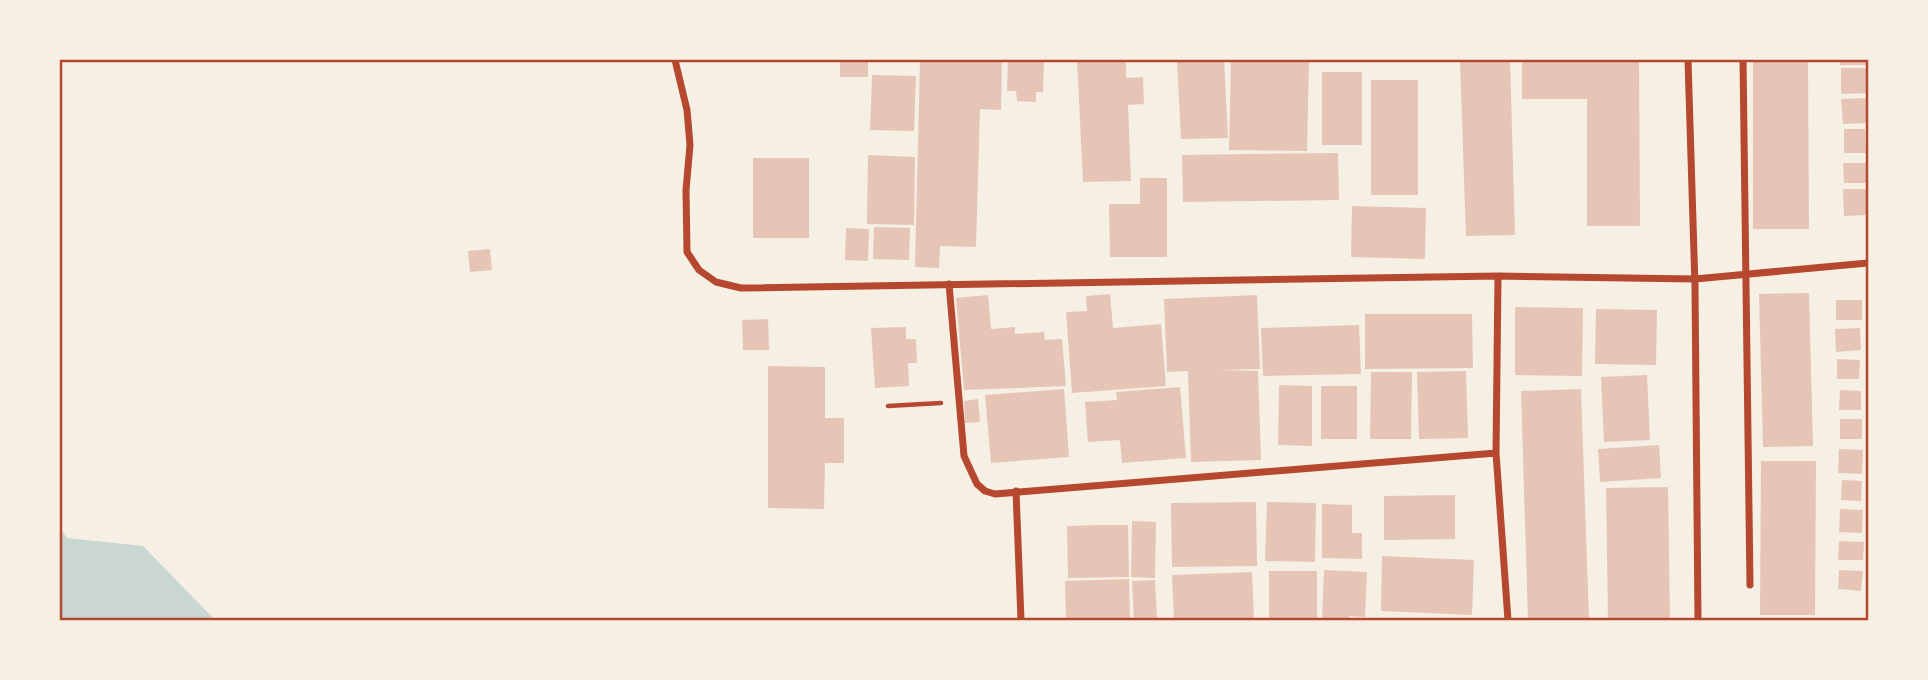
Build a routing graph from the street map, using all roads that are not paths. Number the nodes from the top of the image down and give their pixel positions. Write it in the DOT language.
graph roads {
  1 [pos="676,60"];
  2 [pos="1688,60"];
  3 [pos="1743,60"];
  4 [pos="1868,263"];
  5 [pos="1746,275"];
  6 [pos="1498,276"];
  7 [pos="1695,279"];
  8 [pos="949,284"];
  9 [pos="1496,453"];
  10 [pos="1016,491"];
  11 [pos="1751,585"];
  12 [pos="1021,621"];
  13 [pos="1508,621"];
  14 [pos="1698,621"];
  1 -- 8 [label="street"];
  2 -- 7 [label="street"];
  3 -- 5 [label="street"];
  4 -- 5 [label="street"];
  5 -- 7 [label="street"];
  5 -- 11 [label="street"];
  6 -- 7 [label="street"];
  6 -- 8 [label="street"];
  6 -- 9 [label="street"];
  7 -- 14 [label="street"];
  8 -- 10 [label="street"];
  9 -- 10 [label="street"];
  9 -- 13 [label="street"];
  10 -- 12 [label="street"];
}
